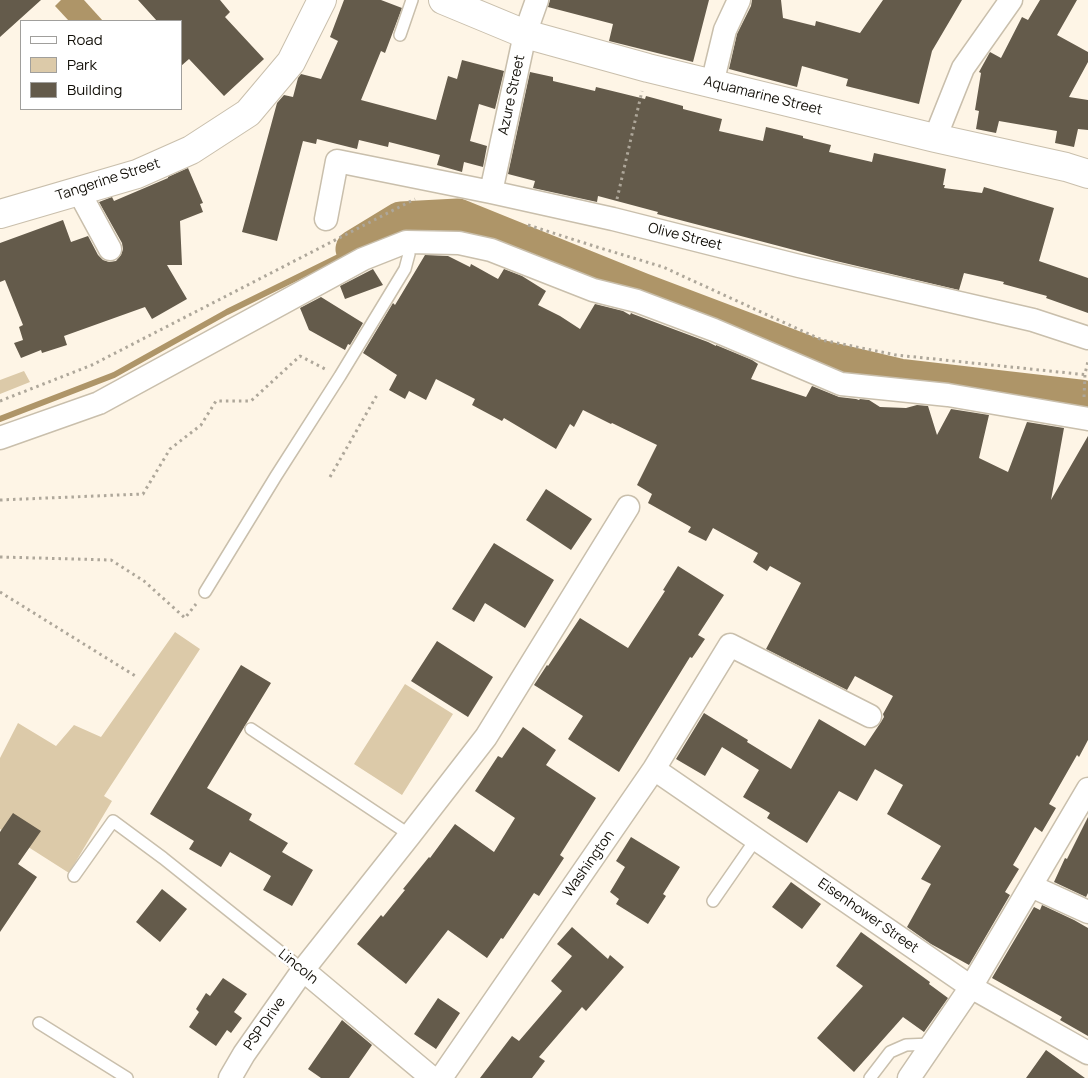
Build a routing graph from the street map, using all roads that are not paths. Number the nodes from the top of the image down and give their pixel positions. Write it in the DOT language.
graph roads {
  1 [pos="322,0"];
  2 [pos="412,0"];
  3 [pos="443,0"];
  4 [pos="537,0"];
  5 [pos="739,0"];
  6 [pos="1011,0"];
  7 [pos="525,34"];
  8 [pos="400,35"];
  9 [pos="712,84"];
  10 [pos="935,138"];
  11 [pos="1088,174"];
  12 [pos="78,190"];
  13 [pos="491,192"];
  14 [pos="0,214"];
  15 [pos="326,219"];
  16 [pos="406,242"];
  17 [pos="110,249"];
  18 [pos="1088,338"];
  19 [pos="1088,419"];
  20 [pos="0,438"];
  21 [pos="628,507"];
  22 [pos="205,592"];
  23 [pos="870,716"];
  24 [pos="251,728"];
  25 [pos="654,769"];
  26 [pos="1088,789"];
  27 [pos="410,835"];
  28 [pos="756,839"];
  29 [pos="74,876"];
  30 [pos="1031,886"];
  31 [pos="713,901"];
  32 [pos="1088,912"];
  33 [pos="303,970"];
  34 [pos="971,987"];
  35 [pos="39,1023"];
  36 [pos="932,1044"];
  37 [pos="1088,1053"];
  38 [pos="128,1078"];
  39 [pos="230,1078"];
  40 [pos="432,1078"];
  41 [pos="441,1078"];
  42 [pos="870,1078"];
  43 [pos="909,1078"];
  1 -- 12 [label="street, Tangerine Street"];
  2 -- 8 [label="lane"];
  3 -- 7 [label="street, Aquamarine Street"];
  4 -- 7 [label="street, Azure Street"];
  5 -- 9 [label="street"];
  6 -- 10 [label="street"];
  7 -- 9 [label="street, Aquamarine Street"];
  7 -- 13 [label="street, Azure Street"];
  9 -- 10 [label="street, Aquamarine Street"];
  10 -- 11 [label="street, Aquamarine Street"];
  12 -- 14 [label="street, Tangerine Street"];
  12 -- 17 [label="street"];
  13 -- 15 [label="street, Olive Street"];
  13 -- 18 [label="street, Olive Street"];
  16 -- 19 [label="street"];
  16 -- 20 [label="street"];
  16 -- 22 [label="lane"];
  21 -- 27 [label="street, PSP Drive"];
  23 -- 25 [label="street, Washington"];
  24 -- 27 [label="lane"];
  25 -- 28 [label="street, Eisenhower Street"];
  25 -- 41 [label="street, Washington"];
  26 -- 30 [label="street"];
  27 -- 33 [label="street, PSP Drive"];
  28 -- 31 [label="lane"];
  28 -- 34 [label="street, Eisenhower Street"];
  29 -- 33 [label="lane, Lincoln"];
  30 -- 32 [label="street"];
  30 -- 34 [label="street"];
  33 -- 39 [label="street, PSP Drive"];
  33 -- 40 [label="street, Lincoln"];
  34 -- 36 [label="street"];
  34 -- 37 [label="street, Eisenhower Street"];
  35 -- 38 [label="lane"];
  36 -- 42 [label="lane"];
  36 -- 43 [label="street"];
}
